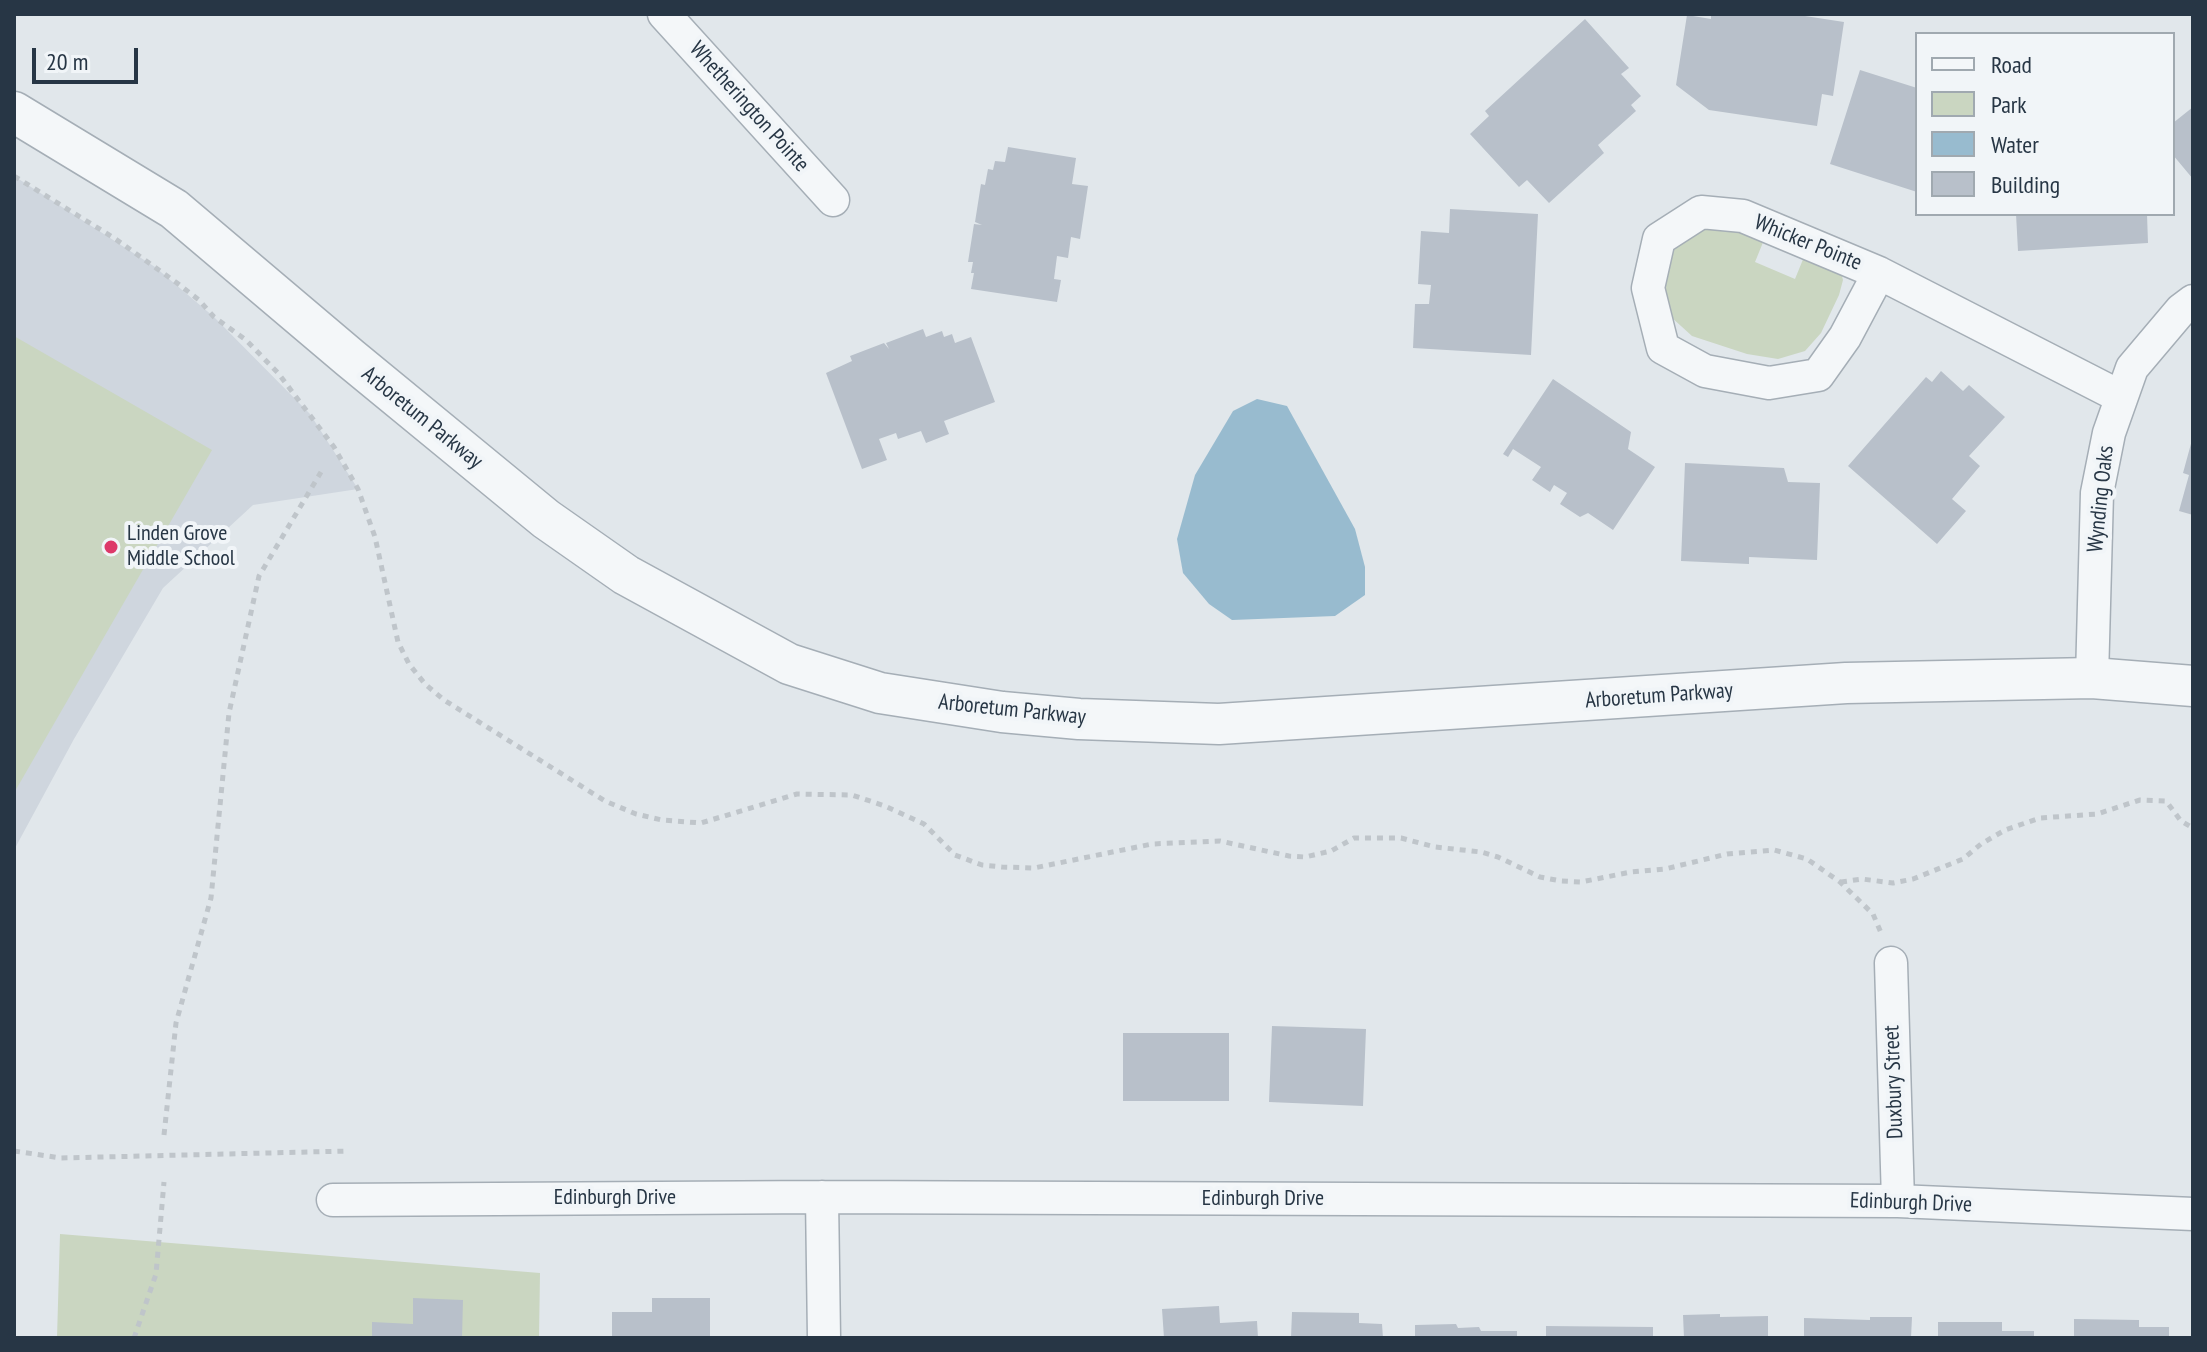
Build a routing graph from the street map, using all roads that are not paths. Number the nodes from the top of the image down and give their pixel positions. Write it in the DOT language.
graph roads {
  1 [pos="664,14"];
  2 [pos="14,112"];
  3 [pos="833,200"];
  4 [pos="1879,273"];
  5 [pos="2193,301"];
  6 [pos="2121,397"];
  7 [pos="2092,678"];
  8 [pos="2193,686"];
  9 [pos="1891,963"];
  10 [pos="822,1197"];
  11 [pos="333,1200"];
  12 [pos="1898,1201"];
  13 [pos="2193,1214"];
  14 [pos="824,1338"];
  1 -- 3 [label="street, Whetherington Pointe"];
  2 -- 7 [label="street, Arboretum Parkway"];
  4 -- 4 [label="street, Whicker Pointe"];
  4 -- 6 [label="street, Whicker Pointe"];
  5 -- 6 [label="street, Wynding Oaks"];
  6 -- 7 [label="street, Wynding Oaks"];
  7 -- 8 [label="street, Arboretum Parkway"];
  9 -- 12 [label="street, Duxbury Street"];
  10 -- 11 [label="street, Edinburgh Drive"];
  10 -- 12 [label="street, Edinburgh Drive"];
  10 -- 14 [label="street"];
  12 -- 13 [label="street, Edinburgh Drive"];
}
